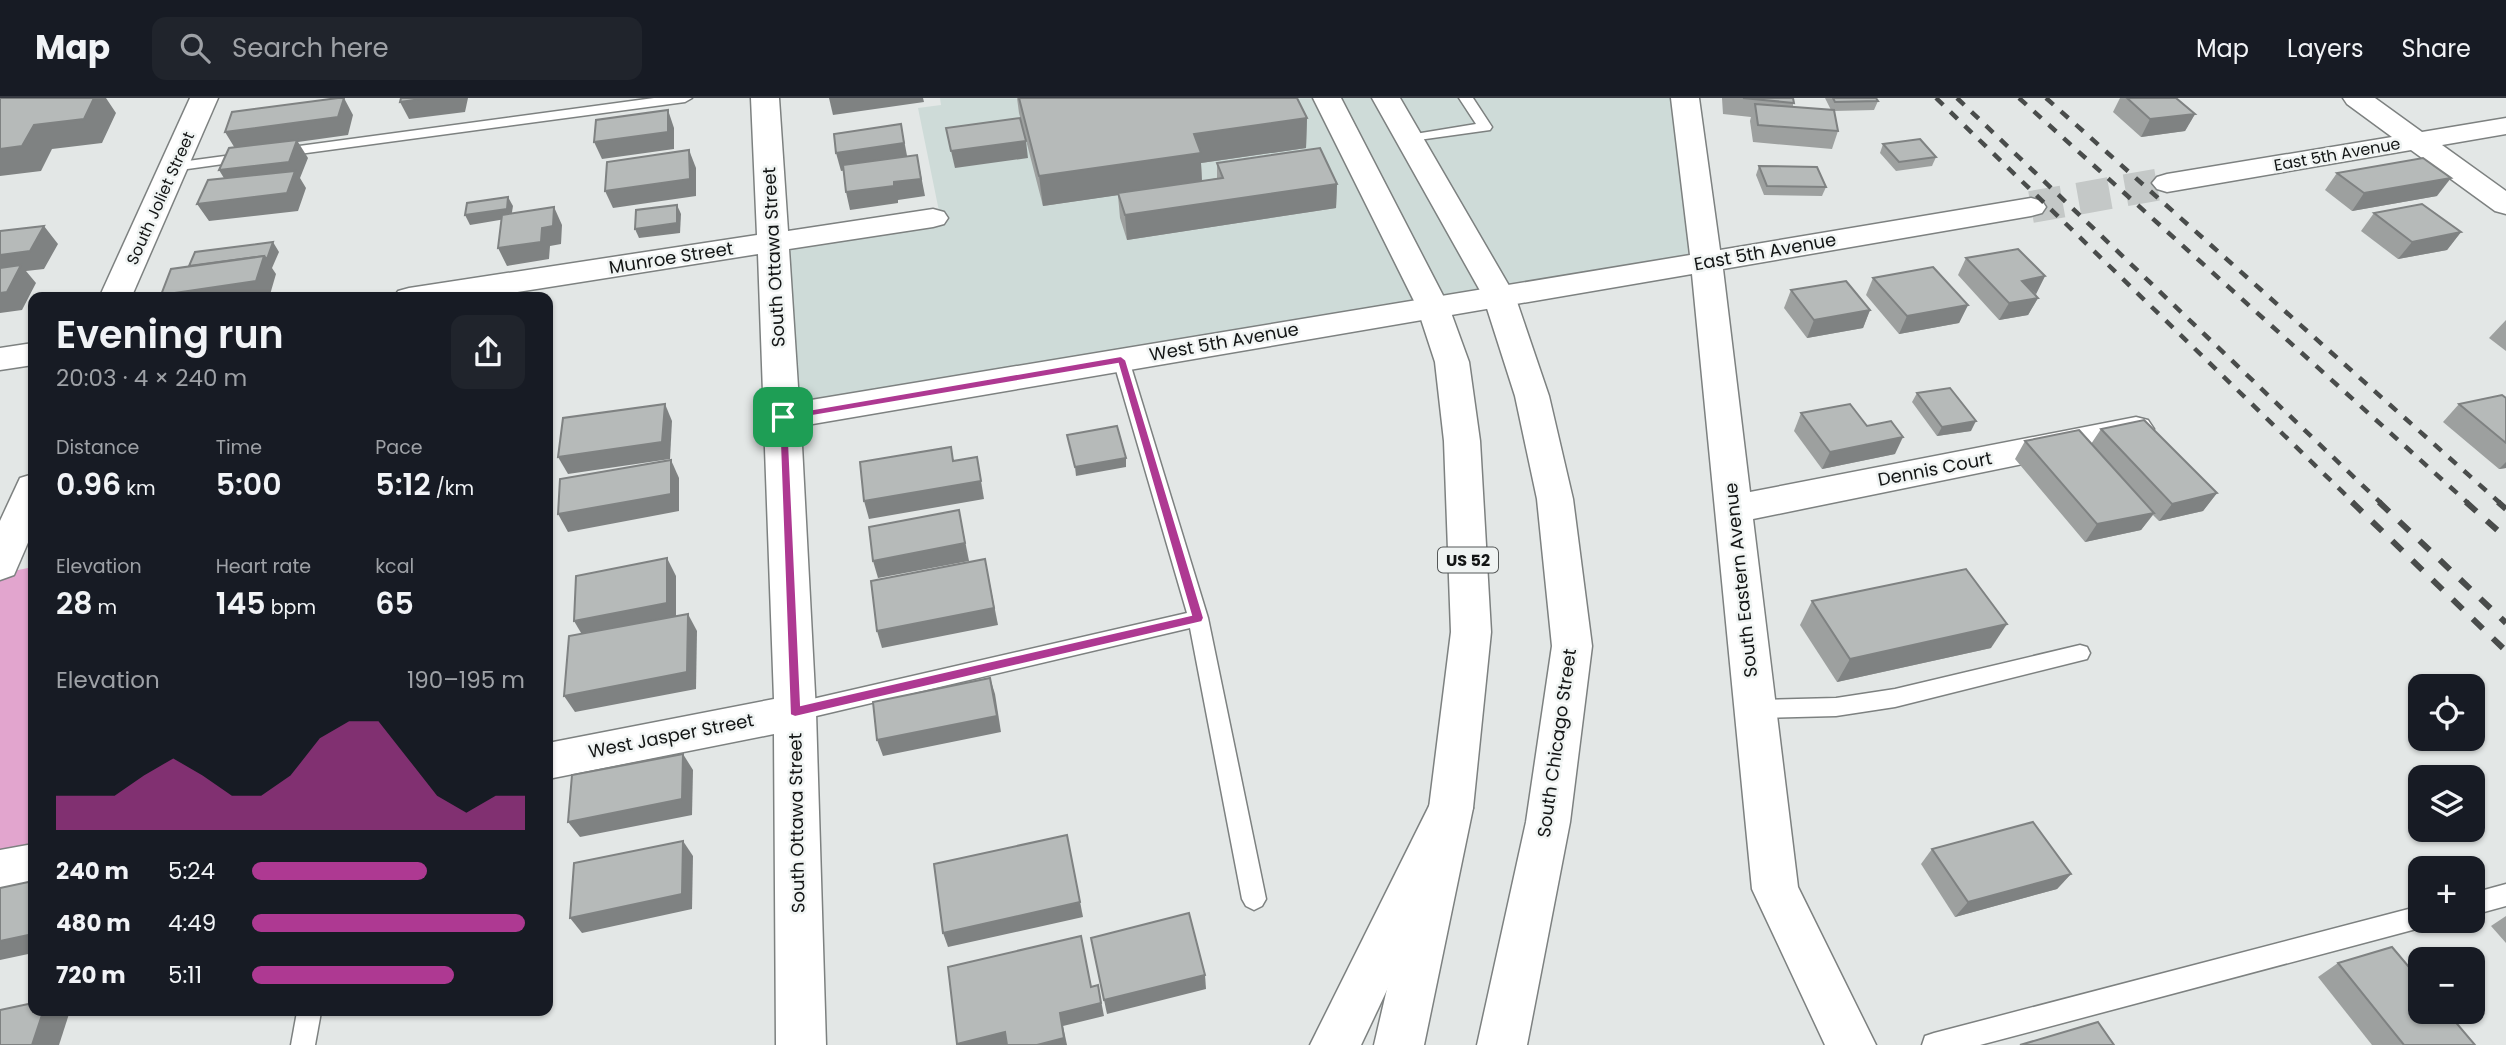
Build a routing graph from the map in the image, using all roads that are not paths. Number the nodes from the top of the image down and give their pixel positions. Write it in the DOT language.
graph roads {
  1 [pos="204,98"];
  2 [pos="685,98"];
  3 [pos="765,98"];
  4 [pos="1327,98"];
  5 [pos="1386,98"];
  6 [pos="1466,98"];
  7 [pos="1685,98"];
  8 [pos="2357,98"];
  9 [pos="2506,126"];
  10 [pos="1409,139"];
  11 [pos="2417,141"];
  12 [pos="173,167"];
  13 [pos="2168,183"];
  14 [pos="2506,205"];
  15 [pos="2031,207"];
  16 [pos="933,218"];
  17 [pos="772,243"];
  18 [pos="1706,262"];
  19 [pos="119,292"];
  20 [pos="459,292"];
  21 [pos="1499,296"];
  22 [pos="1433,307"];
  23 [pos="28,355"];
  24 [pos="0,359"];
  25 [pos="1121,360"];
  26 [pos="783,417"];
  27 [pos="2136,429"];
  28 [pos="28,499"];
  29 [pos="1733,509"];
  30 [pos="0,565"];
  31 [pos="1198,618"];
  32 [pos="2080,653"];
  33 [pos="1755,709"];
  34 [pos="795,712"];
  35 [pos="553,760"];
  36 [pos="1451,808"];
  37 [pos="28,865"];
  38 [pos="0,871"];
  39 [pos="2506,895"];
  40 [pos="1254,899"];
  41 [pos="2485,901"];
  42 [pos="2408,921"];
  43 [pos="308,1016"];
  44 [pos="303,1045"];
  45 [pos="801,1045"];
  46 [pos="1335,1045"];
  47 [pos="1399,1045"];
  48 [pos="1502,1045"];
  49 [pos="1851,1045"];
  50 [pos="1934,1045"];
  1 -- 12 [label="main road, South Joliet Street"];
  2 -- 12 [label="lane"];
  3 -- 17 [label="main road, South Ottawa Street"];
  4 -- 22 [label="main road, US 52"];
  5 -- 10 [label="main road, South Chicago Street"];
  6 -- 10 [label="lane"];
  7 -- 18 [label="main road, South Eastern Avenue"];
  8 -- 11 [label="main road"];
  9 -- 11 [label="main road, East 5th Avenue"];
  10 -- 21 [label="main road, South Chicago Street"];
  11 -- 13 [label="main road, East 5th Avenue"];
  11 -- 14 [label="main road"];
  12 -- 19 [label="main road, South Joliet Street"];
  15 -- 18 [label="main road, East 5th Avenue"];
  16 -- 17 [label="main road, Munroe Street"];
  17 -- 20 [label="main road, Munroe Street"];
  17 -- 26 [label="main road, South Ottawa Street"];
  18 -- 21 [label="main road, East 5th Avenue"];
  18 -- 29 [label="main road, South Eastern Avenue"];
  21 -- 22 [label="main road, West 5th Avenue"];
  21 -- 48 [label="main road, South Chicago Street"];
  22 -- 25 [label="main road, West 5th Avenue"];
  22 -- 36 [label="main road, US 52"];
  23 -- 24 [label="main road"];
  25 -- 26 [label="main road, West 5th Avenue"];
  25 -- 31 [label="lane"];
  26 -- 34 [label="main road, South Ottawa Street"];
  27 -- 29 [label="main road, Dennis Court"];
  28 -- 30 [label="main road"];
  29 -- 33 [label="main road, South Eastern Avenue"];
  31 -- 34 [label="lane"];
  31 -- 40 [label="lane"];
  32 -- 33 [label="lane"];
  33 -- 49 [label="main road, South Eastern Avenue"];
  34 -- 35 [label="main road, West Jasper Street"];
  34 -- 45 [label="main road, South Ottawa Street"];
  36 -- 46 [label="main road"];
  36 -- 47 [label="main road, US 52"];
  37 -- 38 [label="main road"];
  39 -- 41 [label="lane"];
  42 -- 50 [label="lane"];
  43 -- 44 [label="lane"];
}
